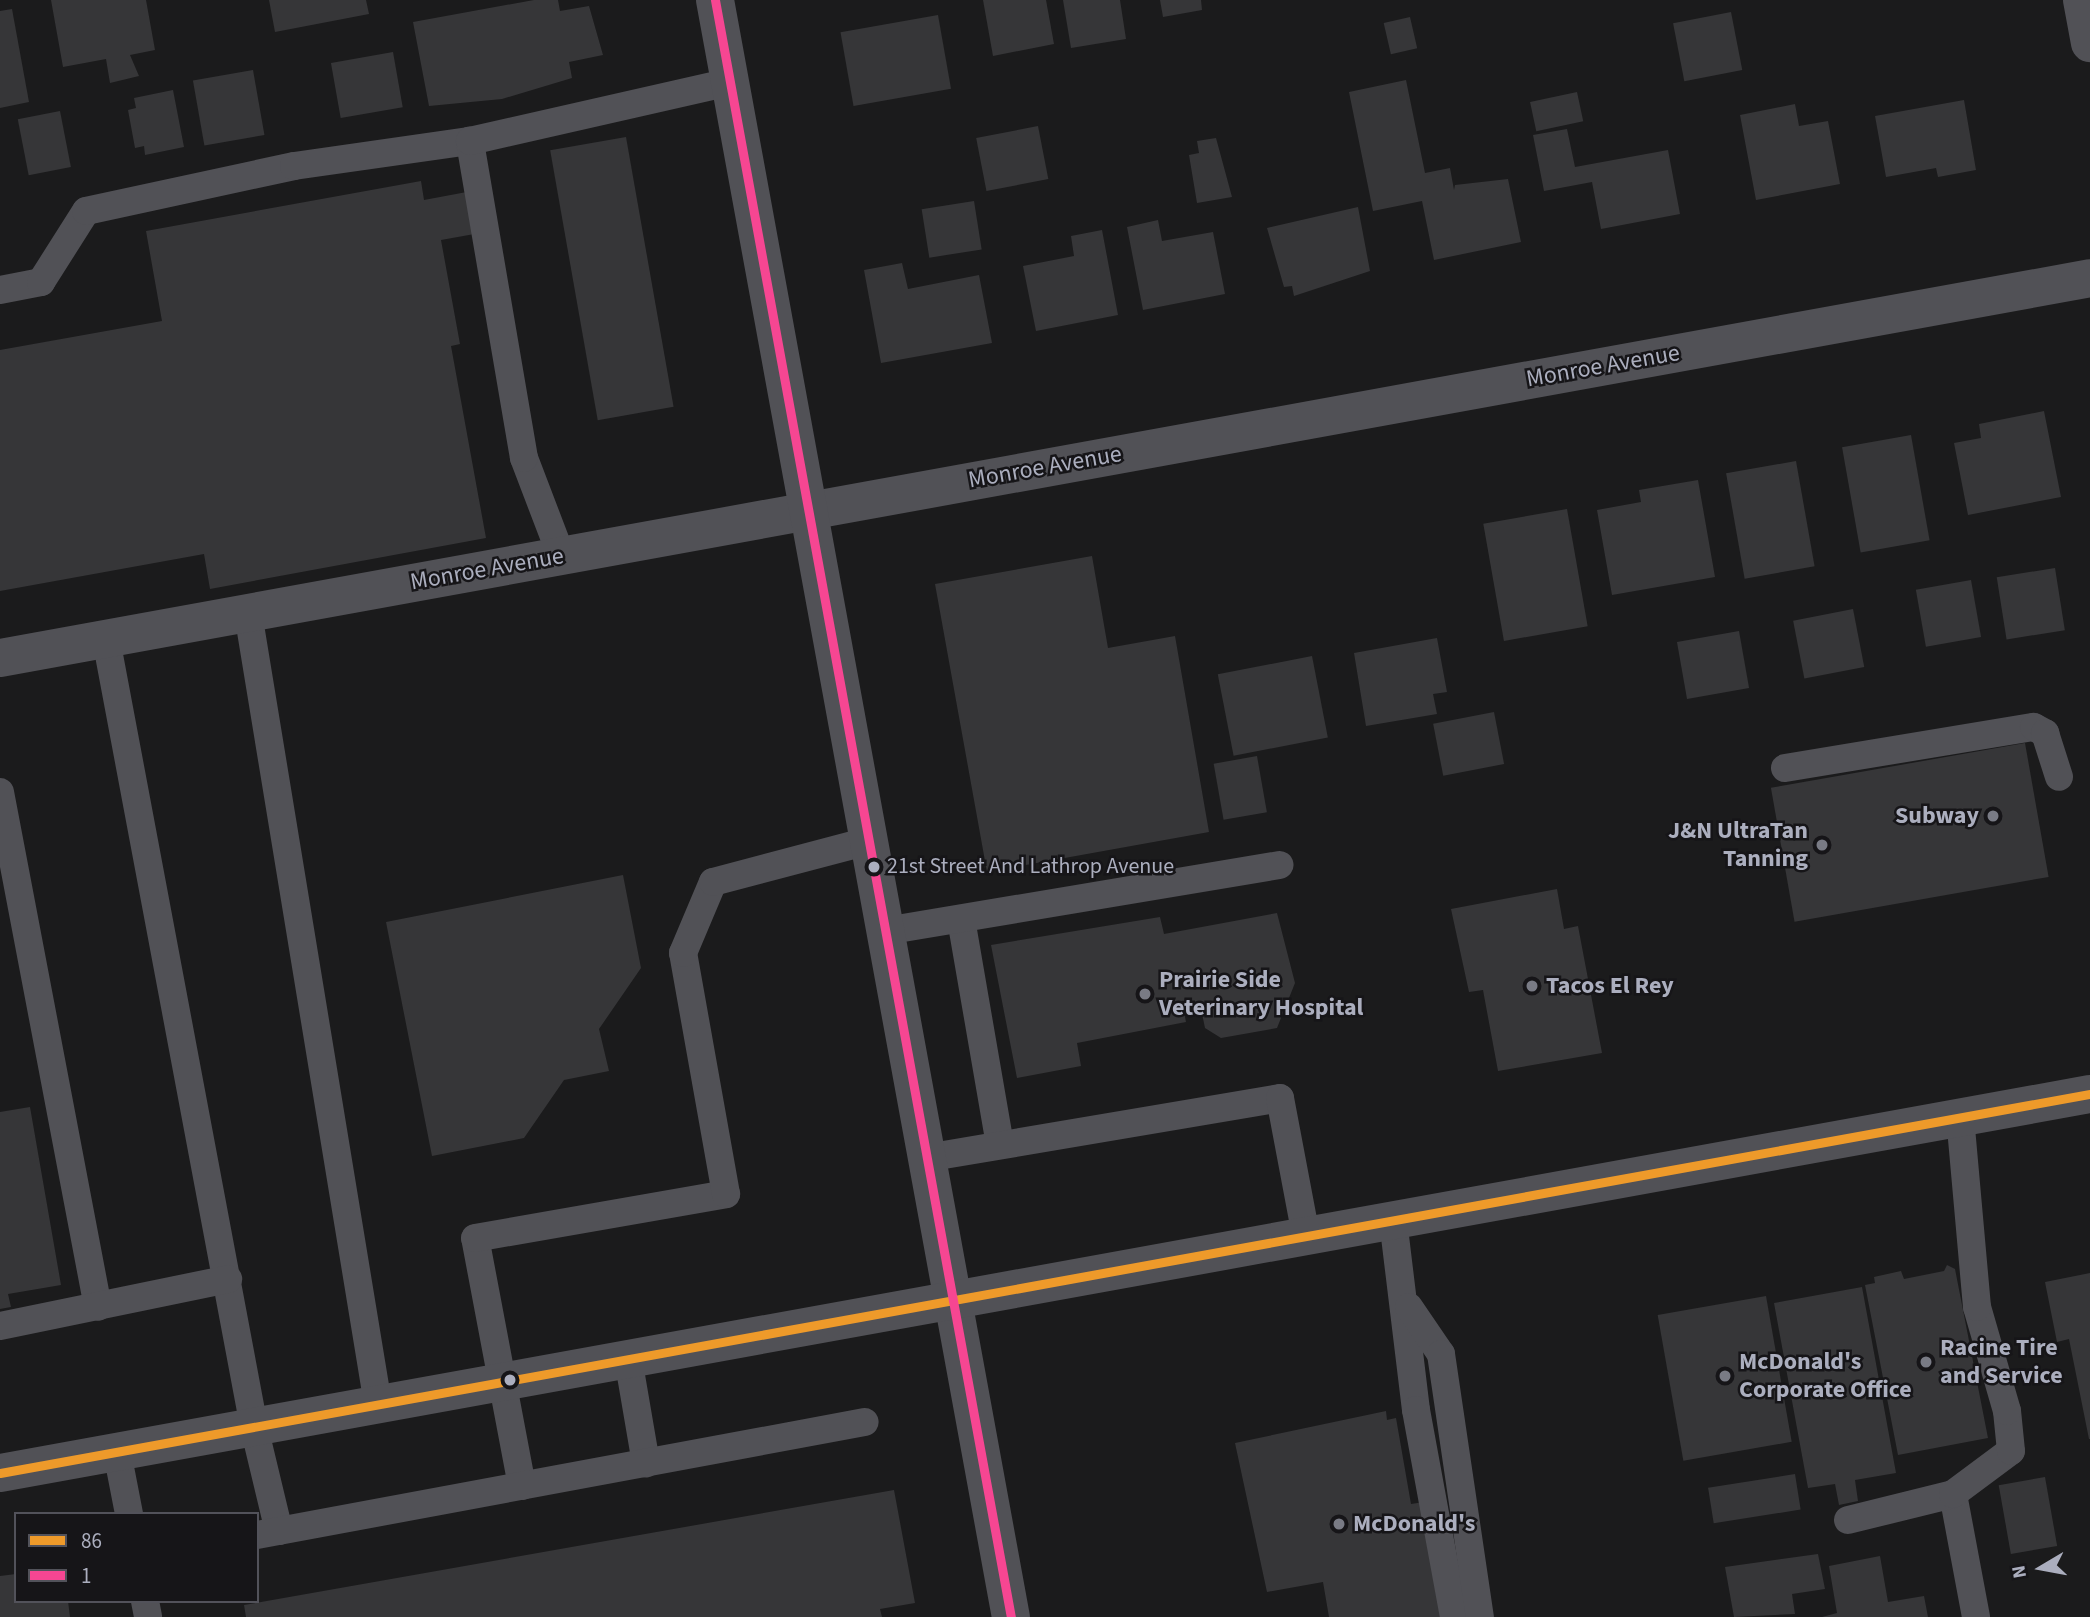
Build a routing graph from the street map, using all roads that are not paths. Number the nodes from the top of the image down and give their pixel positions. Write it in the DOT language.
graph roads {
  1 [pos="715,0"];
  2 [pos="2082,0"];
  3 [pos="2090,43"];
  4 [pos="730,82"];
  5 [pos="470,141"];
  6 [pos="2090,278"];
  7 [pos="0,290"];
  8 [pos="808,510"];
  9 [pos="561,555"];
  10 [pos="248,613"];
  11 [pos="106,639"];
  12 [pos="0,658"];
  13 [pos="1785,768"];
  14 [pos="2059,777"];
  15 [pos="0,792"];
  16 [pos="868,841"];
  17 [pos="1280,864"];
  18 [pos="11,906"];
  19 [pos="961,919"];
  20 [pos="885,931"];
  21 [pos="2090,1094"];
  22 [pos="1960,1118"];
  23 [pos="1000,1145"];
  24 [pos="926,1158"];
  25 [pos="1393,1220"];
  26 [pos="1306,1236"];
  27 [pos="228,1279"];
  28 [pos="952,1300"];
  29 [pos="1407,1304"];
  30 [pos="98,1307"];
  31 [pos="0,1325"];
  32 [pos="628,1358"];
  33 [pos="502,1382"];
  34 [pos="379,1404"];
  35 [pos="865,1422"];
  36 [pos="254,1427"];
  37 [pos="117,1452"];
  38 [pos="646,1463"];
  39 [pos="0,1473"];
  40 [pos="522,1486"];
  41 [pos="1953,1494"];
  42 [pos="130,1512"];
  43 [pos="1848,1520"];
  44 [pos="268,1533"];
  45 [pos="1011,1617"];
  46 [pos="1454,1617"];
  47 [pos="1480,1617"];
  48 [pos="1976,1617"];
  1 -- 4 [label="street"];
  2 -- 3 [label="street"];
  4 -- 5 [label="lane"];
  4 -- 8 [label="street"];
  5 -- 7 [label="lane"];
  5 -- 9 [label="lane"];
  6 -- 8 [label="street, Monroe Avenue"];
  8 -- 9 [label="street, Monroe Avenue"];
  8 -- 16 [label="street"];
  9 -- 10 [label="street, Monroe Avenue"];
  10 -- 11 [label="street, Monroe Avenue"];
  10 -- 34 [label="lane"];
  11 -- 12 [label="street, Monroe Avenue"];
  11 -- 27 [label="lane"];
  13 -- 14 [label="lane"];
  15 -- 18 [label="lane"];
  16 -- 20 [label="street"];
  16 -- 33 [label="lane"];
  17 -- 19 [label="lane"];
  18 -- 30 [label="lane"];
  19 -- 20 [label="lane"];
  19 -- 23 [label="lane"];
  20 -- 24 [label="street"];
  21 -- 22 [label="street"];
  22 -- 25 [label="street"];
  22 -- 41 [label="lane"];
  23 -- 24 [label="lane"];
  23 -- 26 [label="lane"];
  24 -- 28 [label="street"];
  25 -- 26 [label="street"];
  25 -- 29 [label="lane"];
  26 -- 28 [label="street"];
  27 -- 30 [label="lane"];
  27 -- 36 [label="lane"];
  28 -- 32 [label="street"];
  28 -- 45 [label="street"];
  29 -- 46 [label="lane"];
  29 -- 47 [label="lane"];
  30 -- 31 [label="lane"];
  32 -- 33 [label="street"];
  32 -- 38 [label="lane"];
  33 -- 34 [label="street"];
  33 -- 40 [label="lane"];
  34 -- 36 [label="street"];
  35 -- 38 [label="lane"];
  36 -- 37 [label="street"];
  36 -- 44 [label="lane"];
  37 -- 39 [label="street"];
  37 -- 42 [label="lane"];
  38 -- 40 [label="lane"];
  40 -- 44 [label="lane"];
  41 -- 43 [label="lane"];
  41 -- 48 [label="lane"];
}
